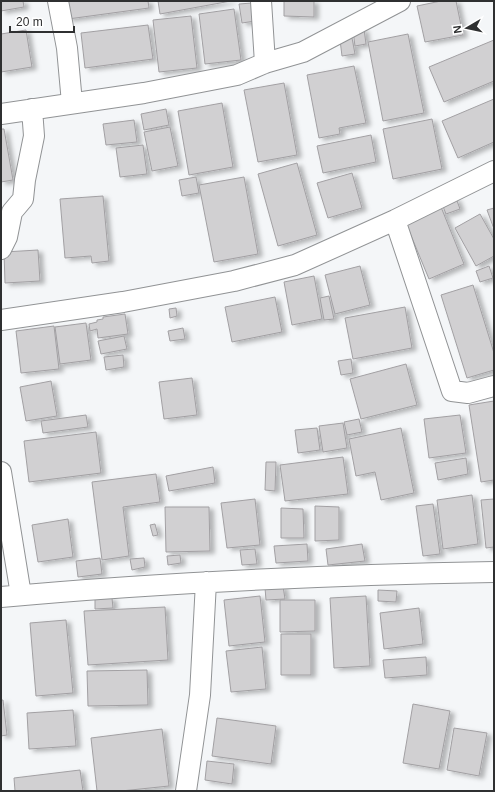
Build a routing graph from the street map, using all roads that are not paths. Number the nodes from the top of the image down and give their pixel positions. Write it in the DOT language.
graph roads {
  1 [pos="58,1"];
  2 [pos="261,1"];
  3 [pos="400,1"];
  4 [pos="265,63"];
  5 [pos="72,103"];
  6 [pos="32,109"];
  7 [pos="1,114"];
  8 [pos="494,171"];
  9 [pos="395,220"];
  10 [pos="1,248"];
  11 [pos="1,320"];
  12 [pos="494,386"];
  13 [pos="1,472"];
  14 [pos="494,572"];
  15 [pos="206,582"];
  16 [pos="21,596"];
  17 [pos="1,597"];
  18 [pos="186,791"];
  1 -- 5 [label="street"];
  2 -- 4 [label="street"];
  3 -- 4 [label="street"];
  4 -- 5 [label="street"];
  5 -- 6 [label="street"];
  6 -- 7 [label="street"];
  6 -- 10 [label="street"];
  8 -- 9 [label="street"];
  9 -- 11 [label="street"];
  9 -- 12 [label="street"];
  13 -- 16 [label="street"];
  14 -- 15 [label="street"];
  15 -- 16 [label="street"];
  15 -- 18 [label="street"];
  16 -- 17 [label="street"];
}
